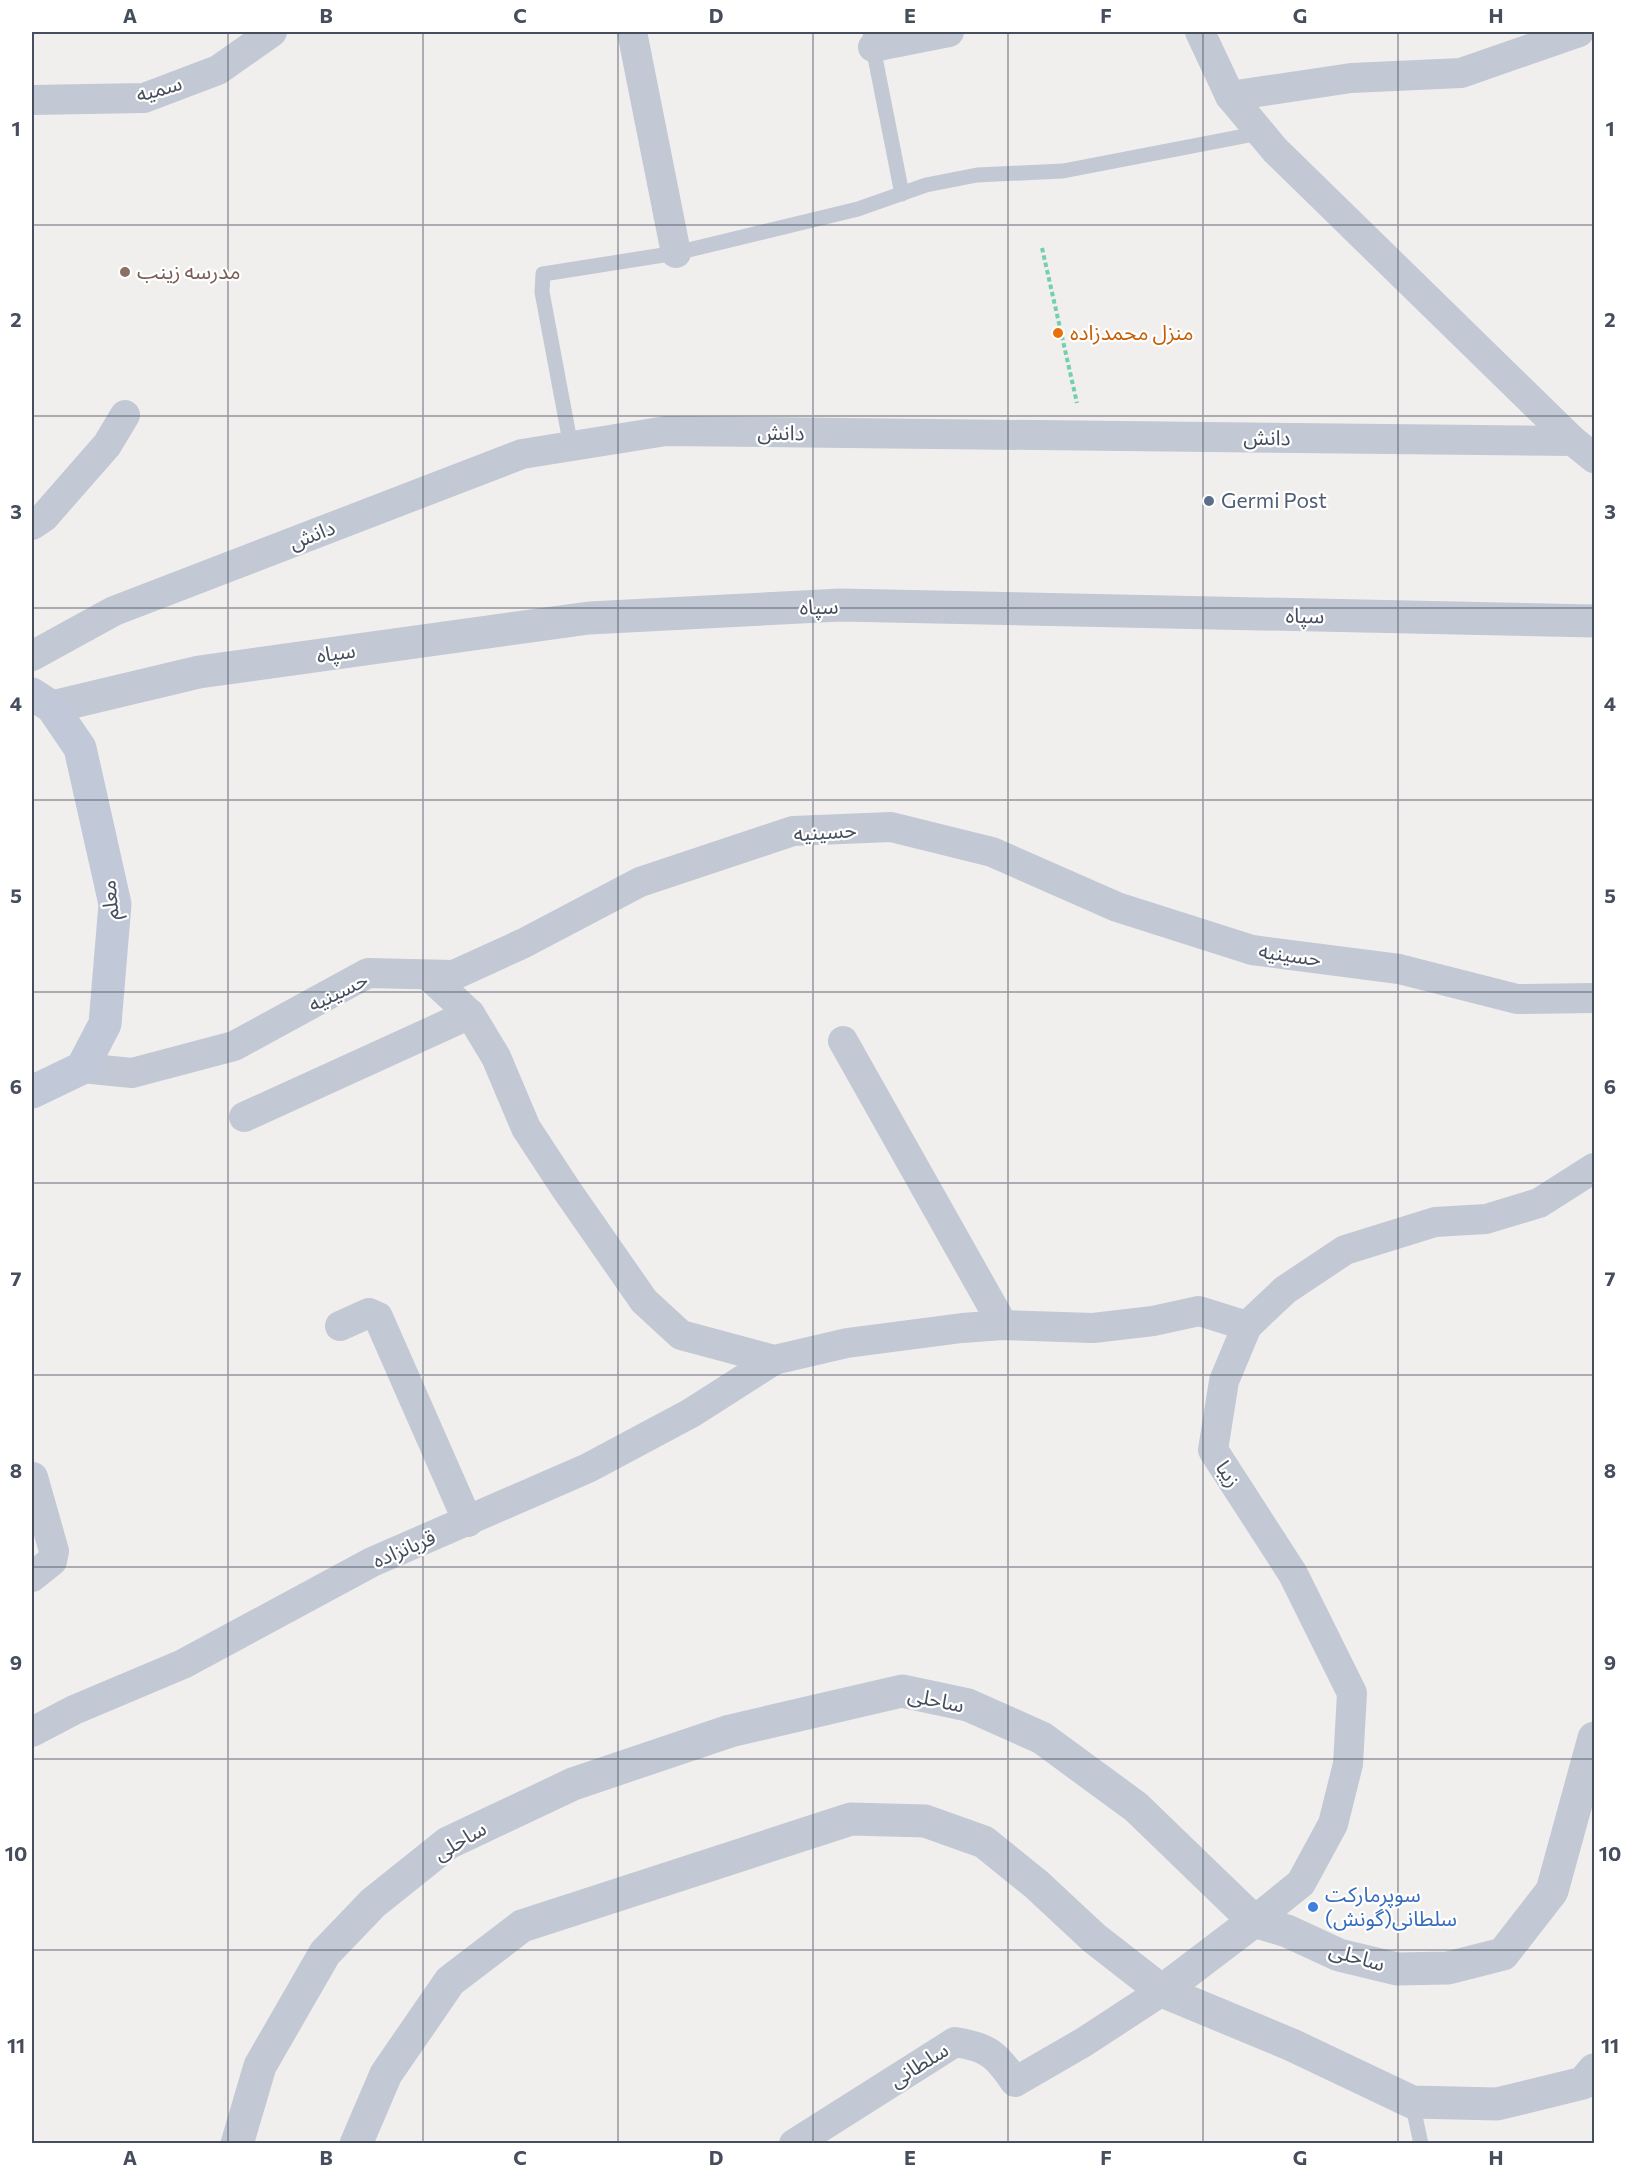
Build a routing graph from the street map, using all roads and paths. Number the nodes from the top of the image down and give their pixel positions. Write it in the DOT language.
graph roads {
  1 [pos="272,32"];
  2 [pos="632,32"];
  3 [pos="949,32"];
  4 [pos="1200,32"];
  5 [pos="1579,32"];
  6 [pos="872,39"];
  7 [pos="1230,96"];
  8 [pos="32,100"];
  9 [pos="1260,133"];
  10 [pos="902,194"];
  11 [pos="1042,248"];
  12 [pos="676,253"];
  13 [pos="125,415"];
  14 [pos="1084,436"];
  15 [pos="571,447"];
  16 [pos="1584,450"];
  17 [pos="32,525"];
  18 [pos="1594,621"];
  19 [pos="32,656"];
  20 [pos="42,700"];
  21 [pos="428,975"];
  22 [pos="1594,998"];
  23 [pos="470,1014"];
  24 [pos="843,1041"];
  25 [pos="82,1068"];
  26 [pos="32,1092"];
  27 [pos="244,1117"];
  28 [pos="1594,1168"];
  29 [pos="1003,1325"];
  30 [pos="340,1326"];
  31 [pos="1247,1326"];
  32 [pos="774,1360"];
  33 [pos="33,1477"];
  34 [pos="468,1522"];
  35 [pos="32,1577"];
  36 [pos="32,1732"];
  37 [pos="1594,1738"];
  38 [pos="1254,1921"];
  39 [pos="1162,1991"];
  40 [pos="1594,2070"];
  41 [pos="1412,2102"];
  42 [pos="237,2144"];
  43 [pos="356,2144"];
  44 [pos="794,2144"];
  45 [pos="1421,2144"];
  1 -- 8 [label="street, سمیه"];
  2 -- 12 [label="street"];
  3 -- 6 [label="street"];
  4 -- 7 [label="street"];
  5 -- 7 [label="street"];
  6 -- 10 [label="lane"];
  7 -- 9 [label="street"];
  9 -- 10 [label="lane"];
  9 -- 16 [label="street"];
  10 -- 12 [label="lane"];
  11 -- 14 [label="path"];
  12 -- 15 [label="lane"];
  13 -- 17 [label="street"];
  14 -- 15 [label="street, دانش"];
  14 -- 16 [label="street, دانش"];
  15 -- 19 [label="street, دانش"];
  18 -- 20 [label="street, سپاه"];
  20 -- 25 [label="main road, معلم"];
  21 -- 22 [label="street, حسینیه"];
  21 -- 23 [label="street"];
  21 -- 25 [label="street, حسینیه"];
  23 -- 27 [label="street"];
  23 -- 32 [label="street"];
  24 -- 29 [label="street"];
  25 -- 26 [label="main road"];
  28 -- 31 [label="street, زیبا"];
  29 -- 31 [label="street"];
  29 -- 32 [label="street"];
  30 -- 34 [label="street"];
  31 -- 38 [label="street, زیبا"];
  32 -- 34 [label="street, قربانزاده"];
  33 -- 35 [label="street"];
  34 -- 36 [label="street, قربانزاده"];
  37 -- 38 [label="street, ساحلی"];
  38 -- 39 [label="street"];
  38 -- 42 [label="street, ساحلی"];
  39 -- 41 [label="street"];
  39 -- 43 [label="street"];
  39 -- 44 [label="street, سلطانی"];
  40 -- 41 [label="street"];
  41 -- 45 [label="lane"];
}
